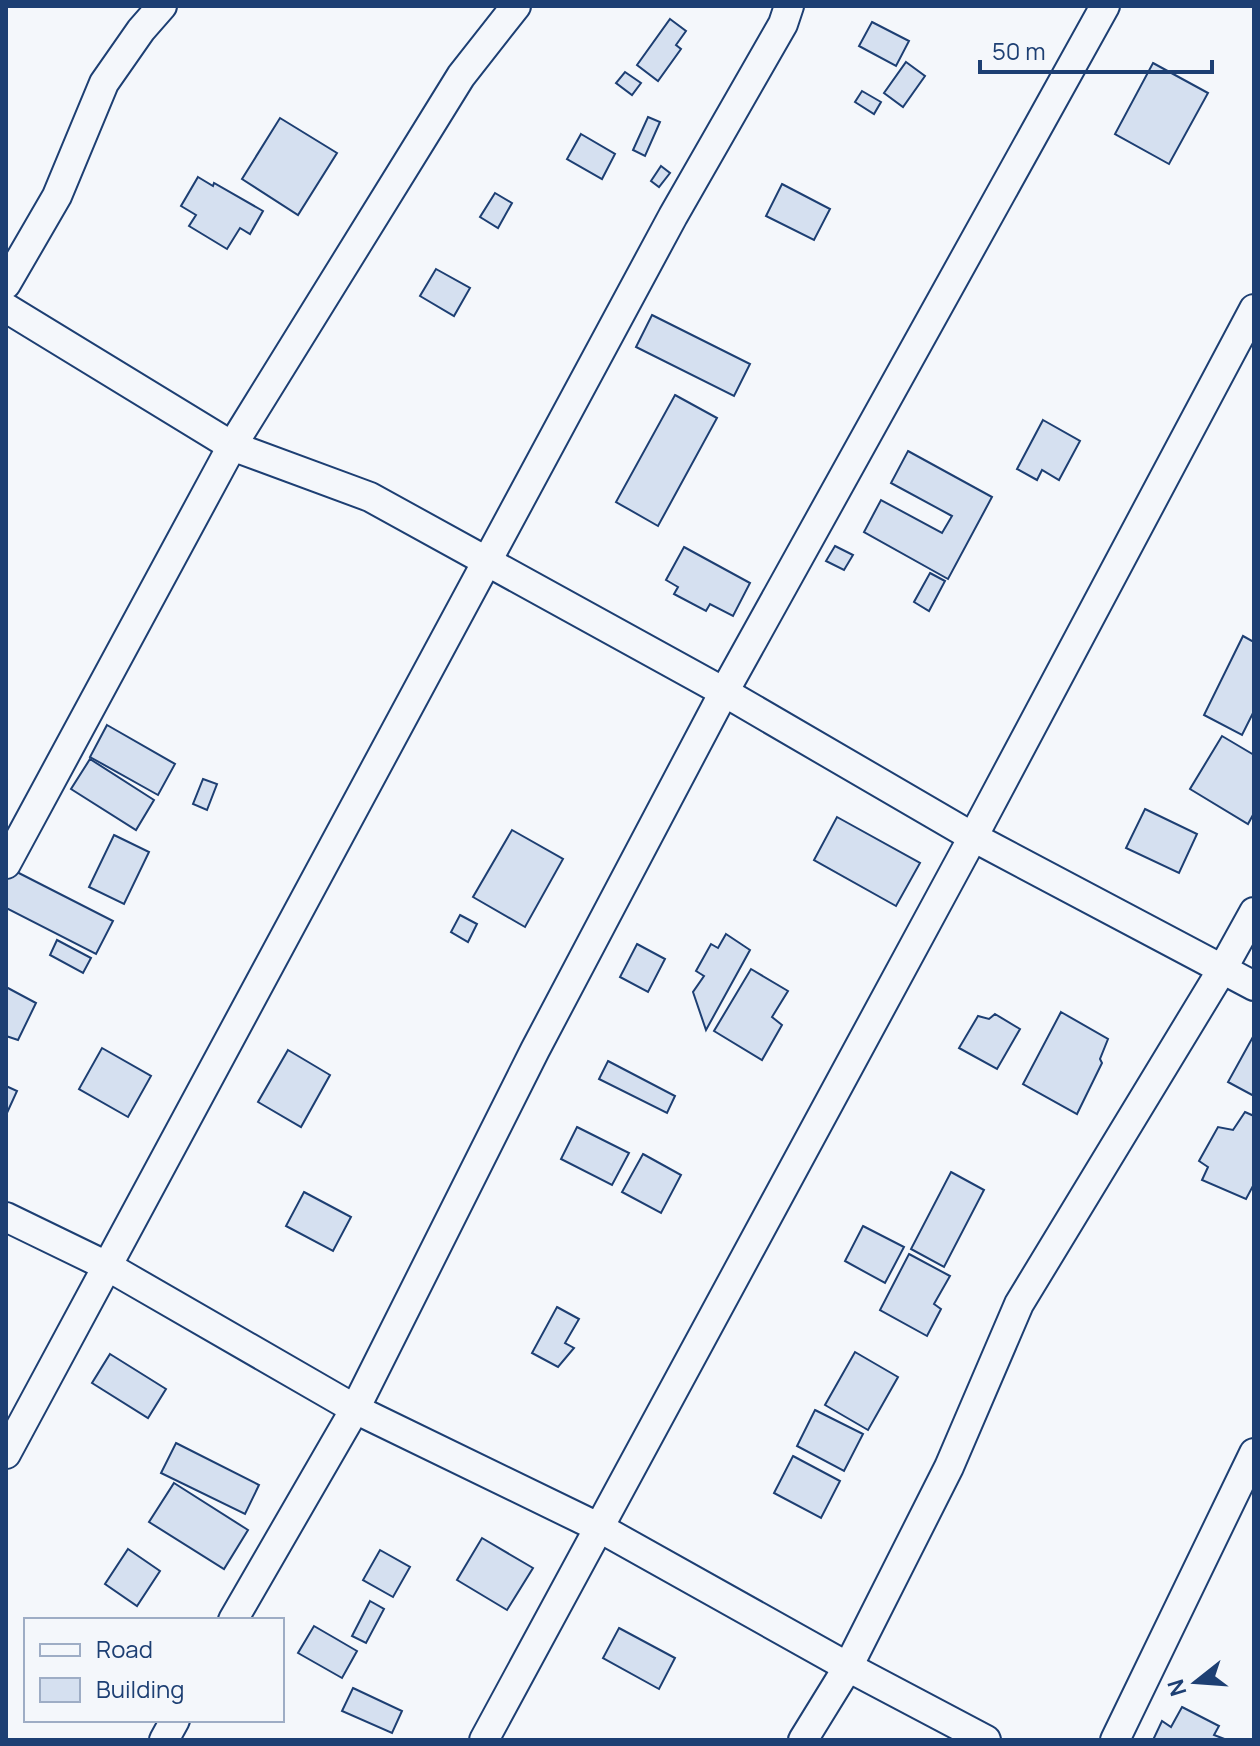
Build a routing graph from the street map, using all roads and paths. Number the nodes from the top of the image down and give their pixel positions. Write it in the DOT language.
graph roads {
  1 [pos="162,6"];
  2 [pos="516,6"];
  3 [pos="789,6"];
  4 [pos="1105,6"];
  5 [pos="6,284"];
  6 [pos="6,308"];
  7 [pos="1254,309"];
  8 [pos="232,446"];
  9 [pos="488,562"];
  10 [pos="724,692"];
  11 [pos="973,837"];
  12 [pos="6,864"];
  13 [pos="1254,912"];
  14 [pos="1223,968"];
  15 [pos="1254,986"];
  16 [pos="6,1217"];
  17 [pos="107,1266"];
  18 [pos="355,1409"];
  19 [pos="1254,1453"];
  20 [pos="6,1454"];
  21 [pos="598,1527"];
  22 [pos="234,1618"];
  23 [pos="848,1667"];
  24 [pos="174,1722"];
  25 [pos="164,1740"];
  26 [pos="484,1740"];
  27 [pos="803,1740"];
  28 [pos="986,1740"];
  29 [pos="1115,1740"];
  1 -- 5 [label="street"];
  2 -- 8 [label="street"];
  3 -- 9 [label="street"];
  4 -- 10 [label="street"];
  6 -- 8 [label="street"];
  7 -- 11 [label="street"];
  8 -- 9 [label="street"];
  8 -- 12 [label="street"];
  9 -- 10 [label="street"];
  9 -- 17 [label="street"];
  10 -- 11 [label="street"];
  10 -- 18 [label="street"];
  11 -- 14 [label="street"];
  11 -- 21 [label="street"];
  13 -- 14 [label="street"];
  14 -- 15 [label="street"];
  14 -- 23 [label="street"];
  16 -- 17 [label="street"];
  17 -- 18 [label="street"];
  17 -- 20 [label="street"];
  18 -- 21 [label="street"];
  18 -- 22 [label="street"];
  19 -- 29 [label="street"];
  21 -- 23 [label="street"];
  21 -- 26 [label="street"];
  23 -- 27 [label="street"];
  23 -- 28 [label="street"];
  24 -- 25 [label="street"];
}
